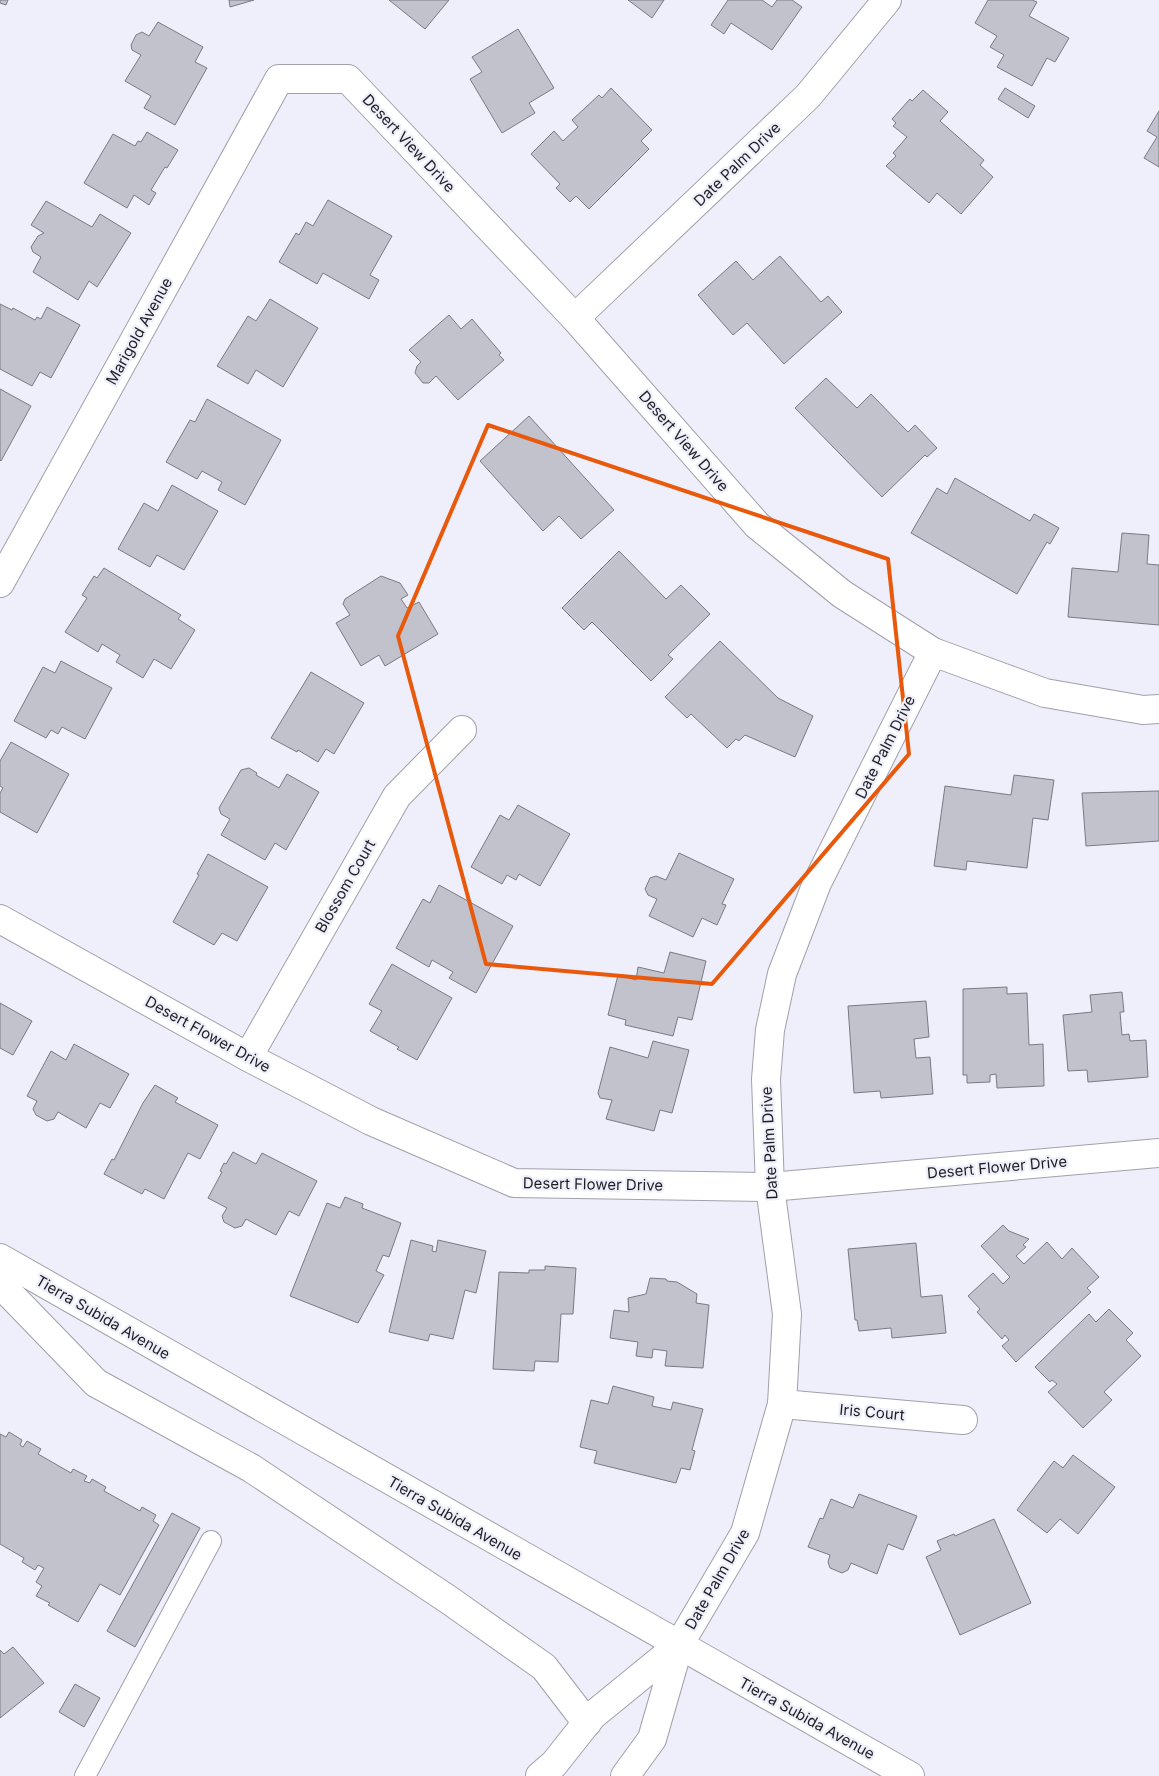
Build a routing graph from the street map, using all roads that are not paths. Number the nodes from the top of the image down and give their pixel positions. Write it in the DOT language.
graph roads {
  1 [pos="887,0"];
  2 [pos="279,79"];
  3 [pos="575,318"];
  4 [pos="0,583"];
  5 [pos="934,652"];
  6 [pos="1159,709"];
  7 [pos="462,730"];
  8 [pos="0,919"];
  9 [pos="248,1057"];
  10 [pos="1159,1153"];
  11 [pos="770,1187"];
  12 [pos="0,1258"];
  13 [pos="0,1284"];
  14 [pos="782,1404"];
  15 [pos="963,1420"];
  16 [pos="212,1542"];
  17 [pos="679,1645"];
  18 [pos="587,1723"];
  19 [pos="85,1776"];
  20 [pos="540,1776"];
  21 [pos="625,1776"];
  22 [pos="910,1776"];
  1 -- 3 [label="street, Date Palm Drive"];
  2 -- 3 [label="street, Desert View Drive"];
  2 -- 4 [label="street, Marigold Avenue"];
  3 -- 5 [label="street, Desert View Drive"];
  5 -- 6 [label="street, Desert View Drive"];
  5 -- 11 [label="street, Date Palm Drive"];
  7 -- 9 [label="street, Blossom Court"];
  8 -- 9 [label="street, Desert Flower Drive"];
  9 -- 11 [label="street, Desert Flower Drive"];
  10 -- 11 [label="street, Desert Flower Drive"];
  11 -- 14 [label="street, Date Palm Drive"];
  12 -- 17 [label="street, Tierra Subida Avenue"];
  13 -- 18 [label="street"];
  14 -- 15 [label="street, Iris Court"];
  14 -- 17 [label="street, Date Palm Drive"];
  16 -- 19 [label="lane"];
  17 -- 18 [label="street, Date Palm Drive"];
  17 -- 21 [label="street, Date Palm Drive"];
  17 -- 22 [label="street, Tierra Subida Avenue"];
  18 -- 20 [label="street, Date Palm Drive"];
}
